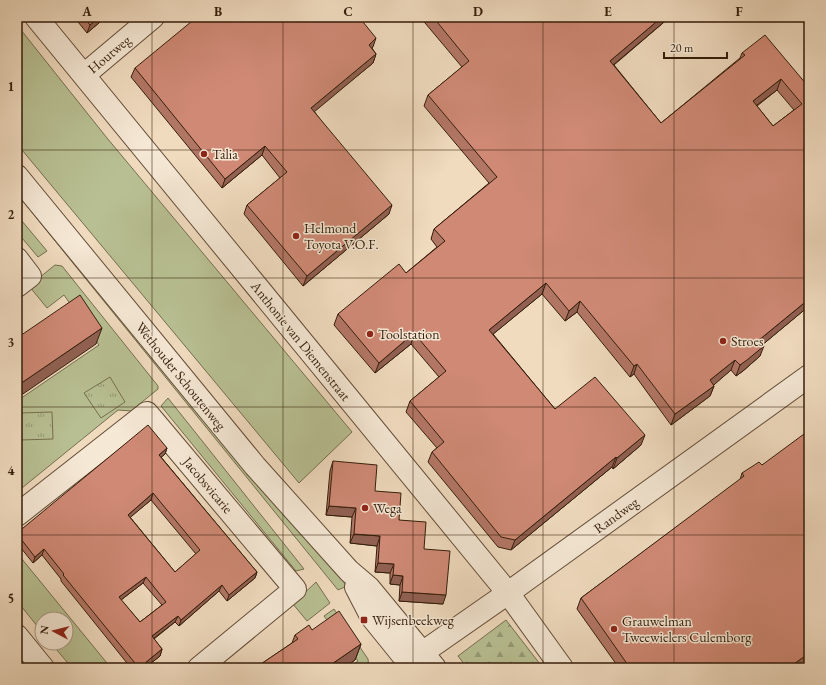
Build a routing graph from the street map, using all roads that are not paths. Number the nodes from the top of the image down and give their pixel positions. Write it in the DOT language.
graph roads {
  1 [pos="36,17"];
  2 [pos="153,17"];
  3 [pos="84,75"];
  4 [pos="17,176"];
  5 [pos="17,259"];
  6 [pos="17,286"];
  7 [pos="806,385"];
  8 [pos="17,515"];
  9 [pos="508,593"];
  10 [pos="17,636"];
  11 [pos="417,664"];
  12 [pos="43,668"];
  13 [pos="199,668"];
  14 [pos="562,668"];
  1 -- 3 [label="street, Anthonie van Diemenstraat"];
  2 -- 3 [label="street, Houtweg"];
  3 -- 9 [label="street, Anthonie van Diemenstraat"];
  4 -- 11 [label="street, Wethouder Schoutenweg"];
  5 -- 6 [label="street"];
  7 -- 9 [label="street, Randweg"];
  8 -- 13 [label="street, Jacobsvicarie"];
  9 -- 11 [label="street, Randweg"];
  9 -- 14 [label="street, Anthonie van Diemenstraat"];
  10 -- 12 [label="street"];
}
